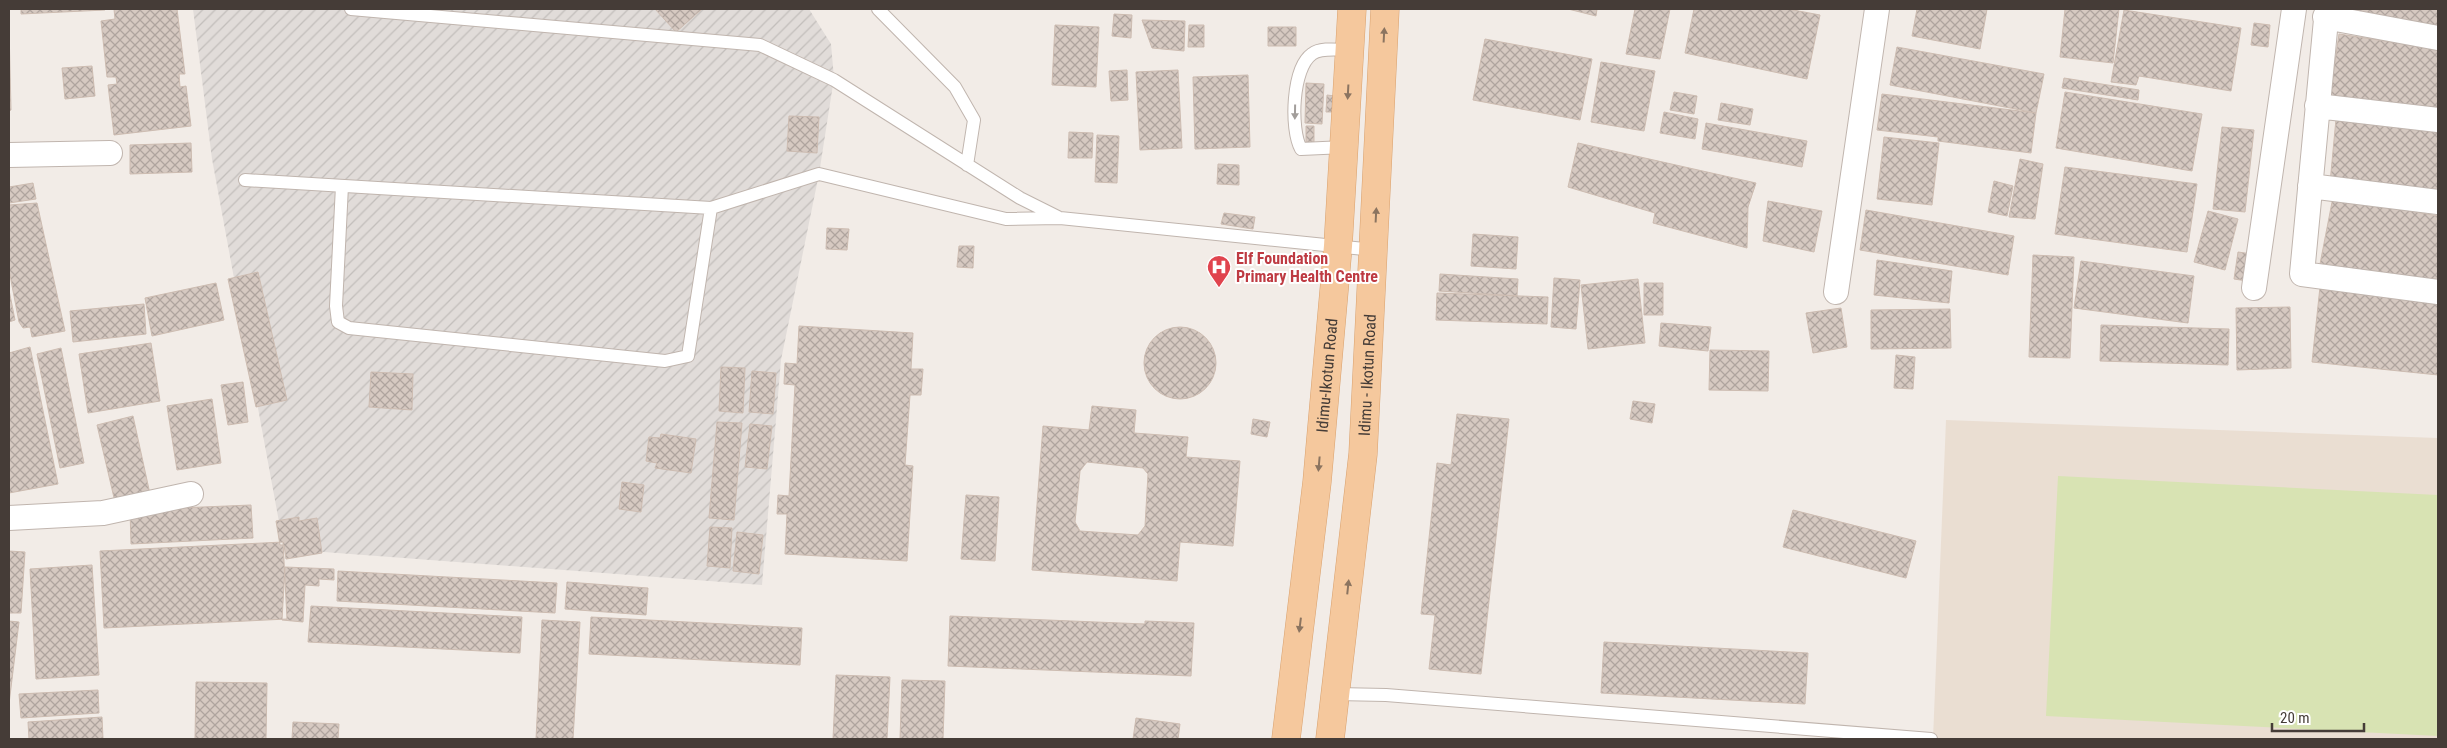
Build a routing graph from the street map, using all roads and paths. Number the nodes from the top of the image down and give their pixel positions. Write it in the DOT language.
graph roads {
  1 [pos="351,9"];
  2 [pos="878,9"];
  3 [pos="1352,9"];
  4 [pos="1385,9"];
  5 [pos="1877,9"];
  6 [pos="2294,9"];
  7 [pos="2326,13"];
  8 [pos="2438,38"];
  9 [pos="1350,50"];
  10 [pos="2317,106"];
  11 [pos="2438,120"];
  12 [pos="1345,147"];
  13 [pos="110,153"];
  14 [pos="9,155"];
  15 [pos="967,165"];
  16 [pos="245,180"];
  17 [pos="342,186"];
  18 [pos="2310,186"];
  19 [pos="2438,202"];
  20 [pos="711,208"];
  21 [pos="1060,218"];
  22 [pos="1338,246"];
  23 [pos="1374,250"];
  24 [pos="2254,288"];
  25 [pos="1836,292"];
  26 [pos="2438,292"];
  27 [pos="191,494"];
  28 [pos="9,518"];
  29 [pos="1336,694"];
  30 [pos="1286,739"];
  31 [pos="1330,739"];
  32 [pos="1931,739"];
  1 -- 15 [label="lane"];
  2 -- 15 [label="lane"];
  3 -- 9 [label="main road, Idimu-Ikotun Road"];
  23 -- 4 [label="main road, Idimu - Ikotun Road, one-way"];
  5 -- 25 [label="street"];
  6 -- 24 [label="street"];
  7 -- 8 [label="street"];
  7 -- 10 [label="street"];
  9 -- 12 [label="main road, Idimu-Ikotun Road, one-way"];
  9 -- 12 [label="lane, one-way"];
  10 -- 11 [label="street"];
  10 -- 18 [label="street"];
  12 -- 22 [label="main road, Idimu-Ikotun Road"];
  13 -- 14 [label="street"];
  15 -- 21 [label="lane"];
  16 -- 17 [label="lane"];
  17 -- 20 [label="lane"];
  17 -- 20 [label="lane"];
  18 -- 19 [label="street"];
  18 -- 26 [label="street"];
  20 -- 21 [label="lane"];
  21 -- 22 [label="lane"];
  22 -- 23 [label="lane"];
  22 -- 30 [label="main road, Idimu-Ikotun Road, one-way"];
  29 -- 23 [label="main road, Idimu - Ikotun Road, one-way"];
  27 -- 28 [label="street"];
  29 -- 31 [label="main road, Idimu - Ikotun Road"];
  29 -- 32 [label="lane"];
}
